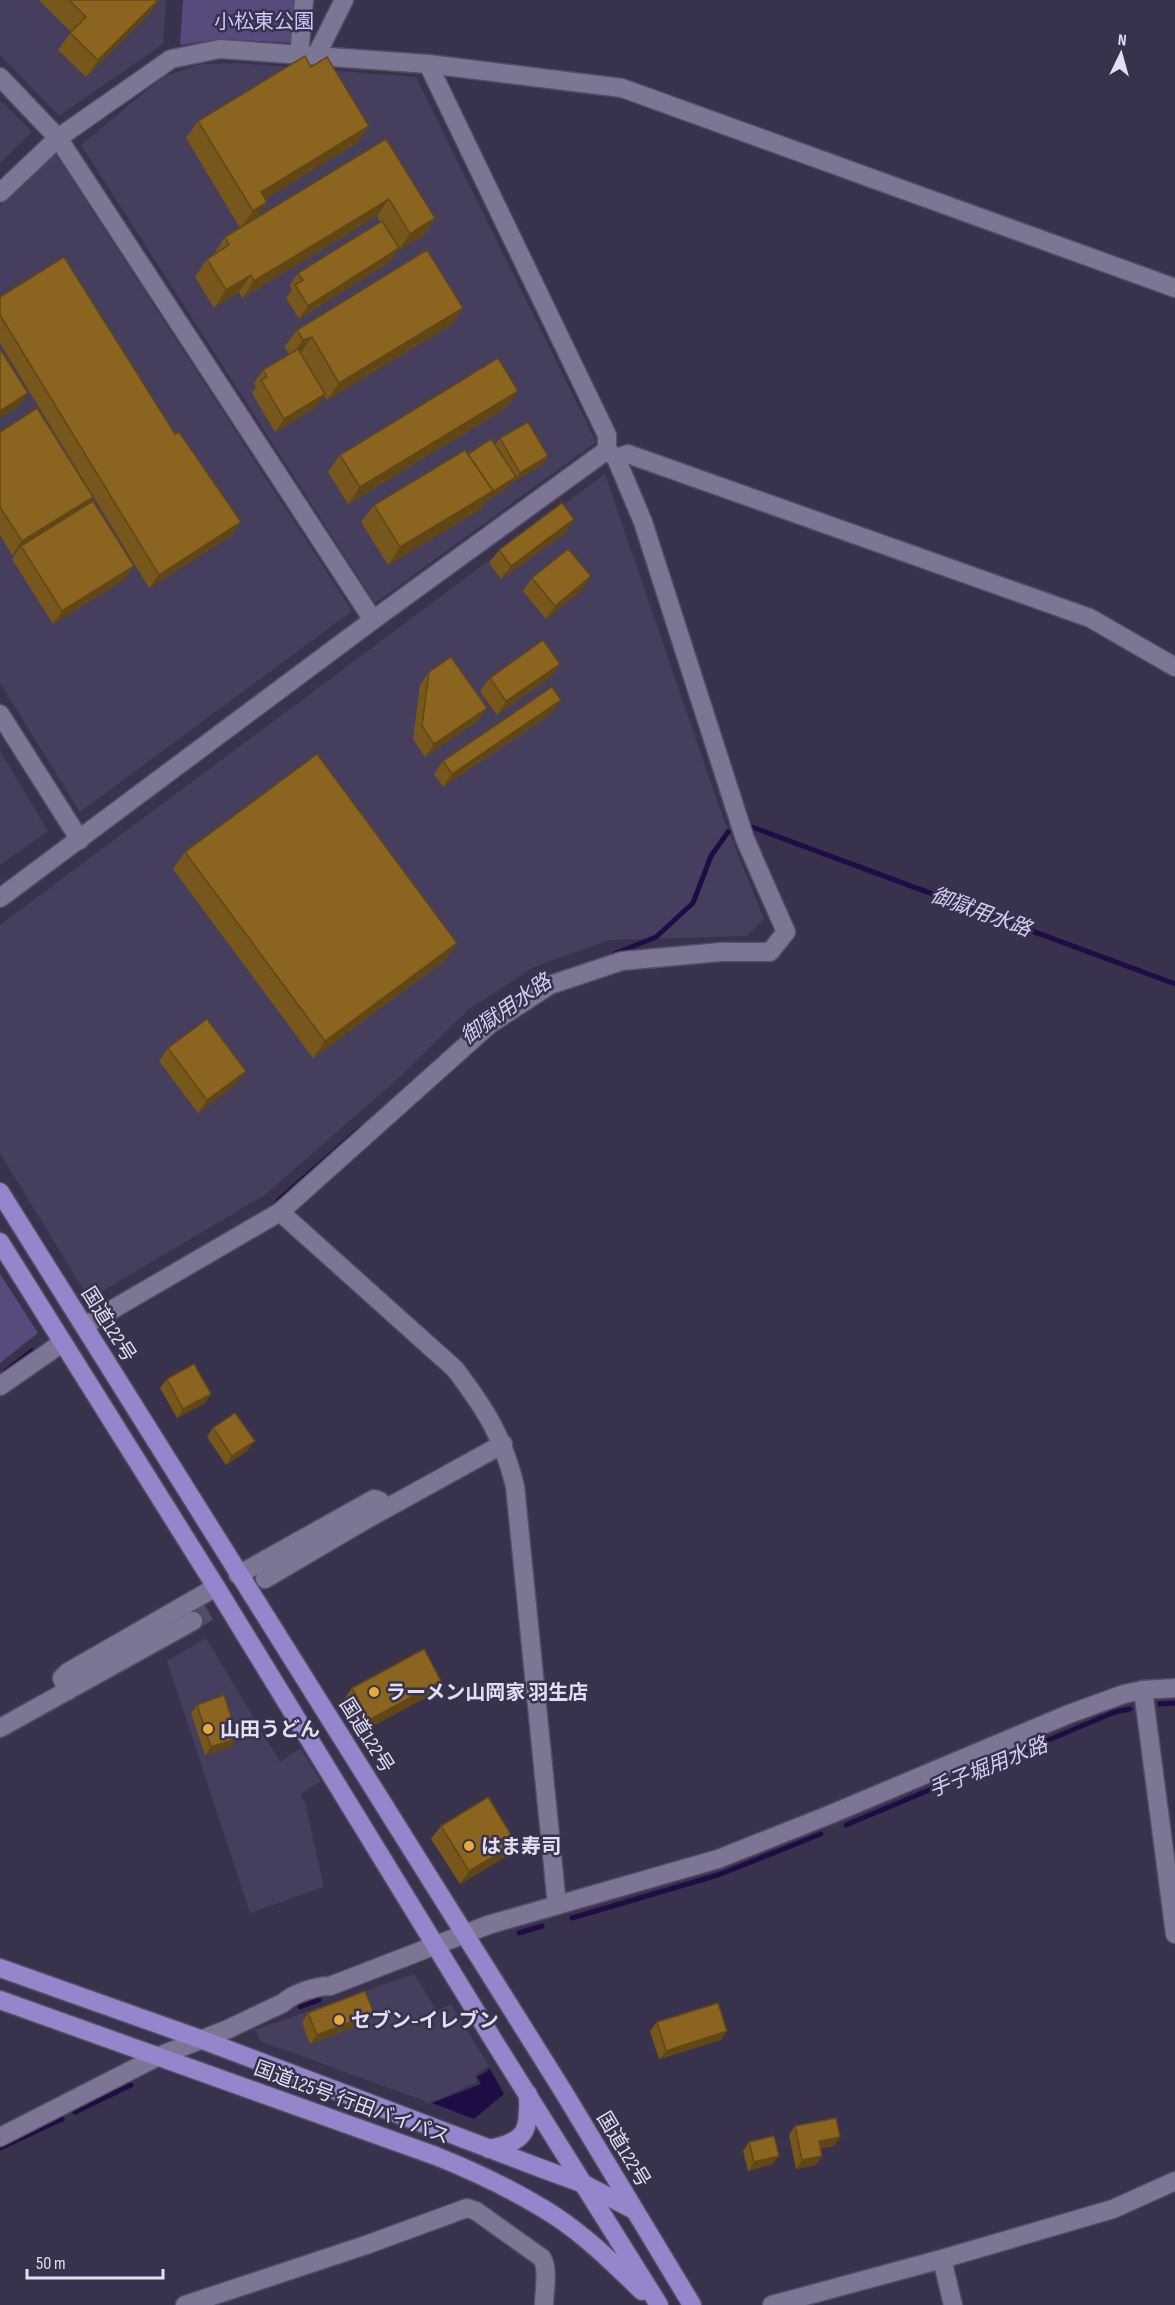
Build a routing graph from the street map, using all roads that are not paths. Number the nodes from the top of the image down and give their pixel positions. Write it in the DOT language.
graph roads {
  1 [pos="304,0"];
  2 [pos="344,0"];
  3 [pos="307,56"];
  4 [pos="428,64"];
  5 [pos="0,77"];
  6 [pos="57,138"];
  7 [pos="0,193"];
  8 [pos="1175,288"];
  9 [pos="612,454"];
  10 [pos="373,620"];
  11 [pos="1175,667"];
  12 [pos="0,714"];
  13 [pos="80,840"];
  14 [pos="0,898"];
  15 [pos="0,1192"];
  16 [pos="280,1212"];
  17 [pos="0,1242"];
  18 [pos="84,1326"];
  19 [pos="62,1343"];
  20 [pos="0,1386"];
  21 [pos="503,1444"];
  22 [pos="385,1509"];
  23 [pos="238,1575"];
  24 [pos="265,1579"];
  25 [pos="216,1587"];
  26 [pos="193,1621"];
  27 [pos="1175,1688"];
  28 [pos="1143,1690"];
  29 [pos="67,1691"];
  30 [pos="0,1728"];
  31 [pos="557,1905"];
  32 [pos="465,1933"];
  33 [pos="1175,1934"];
  34 [pos="436,1944"];
  35 [pos="0,1968"];
  36 [pos="0,2000"];
  37 [pos="200,2039"];
  38 [pos="159,2056"];
  39 [pos="528,2092"];
  40 [pos="0,2137"];
  41 [pos="489,2149"];
  42 [pos="1175,2181"];
  43 [pos="584,2184"];
  44 [pos="634,2211"];
  45 [pos="942,2259"];
  46 [pos="185,2305"];
  47 [pos="544,2305"];
  48 [pos="658,2305"];
  49 [pos="692,2305"];
  50 [pos="772,2305"];
  51 [pos="953,2305"];
  1 -- 3 [label="street"];
  2 -- 3 [label="street"];
  3 -- 4 [label="street"];
  3 -- 6 [label="street"];
  4 -- 8 [label="street"];
  4 -- 9 [label="street"];
  5 -- 6 [label="street"];
  6 -- 7 [label="street"];
  6 -- 10 [label="street"];
  9 -- 10 [label="street"];
  9 -- 11 [label="street"];
  9 -- 16 [label="street"];
  10 -- 13 [label="street"];
  12 -- 13 [label="street"];
  13 -- 14 [label="street"];
  15 -- 18 [label="highway, 国道122号"];
  16 -- 18 [label="street"];
  16 -- 21 [label="street"];
  17 -- 19 [label="highway"];
  18 -- 23 [label="highway, 国道122号"];
  19 -- 20 [label="street"];
  19 -- 25 [label="highway"];
  21 -- 22 [label="street"];
  21 -- 31 [label="street"];
  22 -- 23 [label="street"];
  22 -- 24 [label="street"];
  23 -- 32 [label="highway, 国道122号"];
  25 -- 29 [label="street"];
  25 -- 34 [label="highway"];
  26 -- 29 [label="street"];
  27 -- 28 [label="street"];
  28 -- 31 [label="street"];
  28 -- 33 [label="street"];
  29 -- 30 [label="street"];
  31 -- 32 [label="street"];
  32 -- 34 [label="street"];
  32 -- 44 [label="highway, 国道122号"];
  34 -- 37 [label="street"];
  34 -- 39 [label="highway"];
  35 -- 37 [label="highway, 国道125号 行田バイパス"];
  36 -- 38 [label="highway, 国道125号 行田バイパス"];
  37 -- 38 [label="street"];
  37 -- 41 [label="highway, 国道125号 行田バイパス"];
  38 -- 40 [label="street"];
  38 -- 48 [label="highway, 国道125号 行田バイパス"];
  39 -- 41 [label="highway"];
  39 -- 43 [label="highway"];
  41 -- 43 [label="highway, 国道125号 行田バイパス"];
  42 -- 45 [label="street"];
  43 -- 44 [label="highway, 国道125号 行田バイパス"];
  43 -- 48 [label="highway"];
  44 -- 49 [label="highway, 国道122号"];
  45 -- 50 [label="street"];
  45 -- 51 [label="street"];
  46 -- 47 [label="street"];
}
